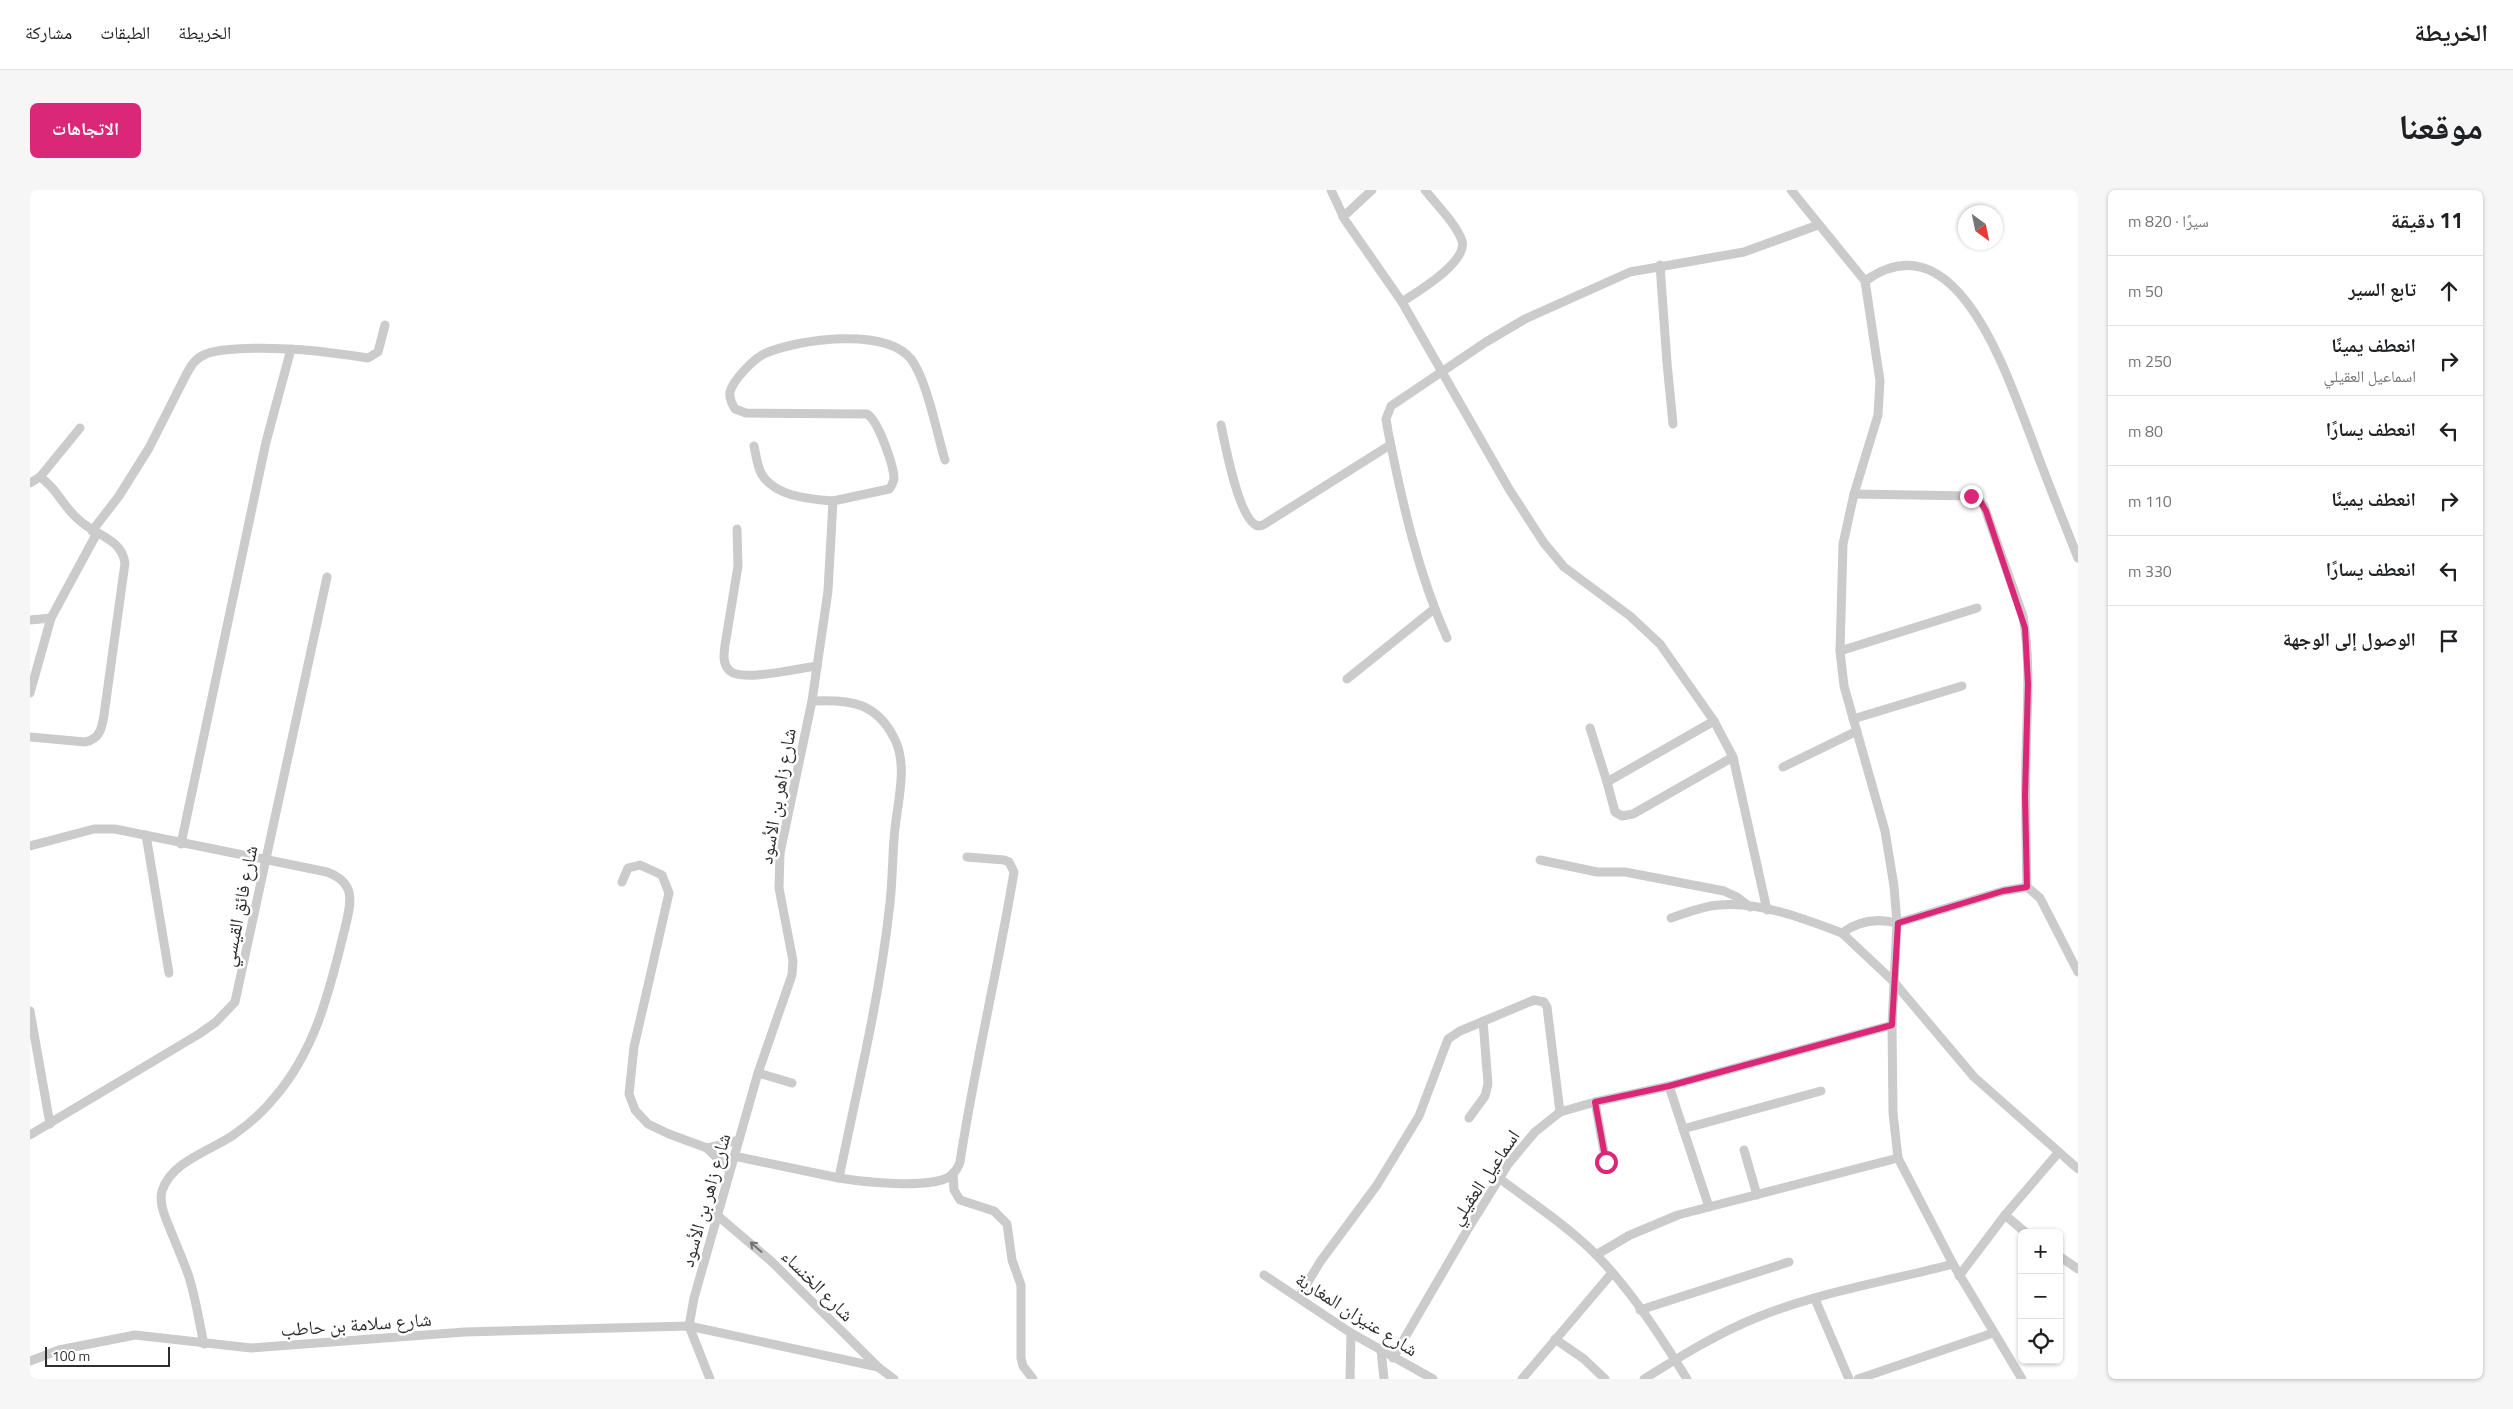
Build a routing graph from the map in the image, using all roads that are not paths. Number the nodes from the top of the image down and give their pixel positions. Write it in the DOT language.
graph roads {
  1 [pos="1331,190"];
  2 [pos="1372,190"];
  3 [pos="1425,190"];
  4 [pos="1792,190"];
  5 [pos="1343,217"];
  6 [pos="1818,225"];
  7 [pos="1660,265"];
  8 [pos="1865,282"];
  9 [pos="1402,302"];
  10 [pos="385,325"];
  11 [pos="292,348"];
  12 [pos="1441,373"];
  13 [pos="1673,424"];
  14 [pos="1221,425"];
  15 [pos="80,428"];
  16 [pos="1390,445"];
  17 [pos="754,446"];
  18 [pos="945,460"];
  19 [pos="40,477"];
  20 [pos="30,483"];
  21 [pos="1854,494"];
  22 [pos="833,501"];
  23 [pos="738,529"];
  24 [pos="94,532"];
  25 [pos="2078,558"];
  26 [pos="328,577"];
  27 [pos="1977,608"];
  28 [pos="1434,609"];
  29 [pos="51,618"];
  30 [pos="30,620"];
  31 [pos="1447,638"];
  32 [pos="1840,651"];
  33 [pos="818,666"];
  34 [pos="1347,679"];
  35 [pos="1962,686"];
  36 [pos="30,693"];
  37 [pos="812,701"];
  38 [pos="1853,719"];
  39 [pos="1714,721"];
  40 [pos="1590,728"];
  41 [pos="1857,731"];
  42 [pos="30,737"];
  43 [pos="1733,757"];
  44 [pos="1783,767"];
  45 [pos="1607,782"];
  46 [pos="146,835"];
  47 [pos="181,844"];
  48 [pos="30,846"];
  49 [pos="967,857"];
  50 [pos="265,860"];
  51 [pos="1540,860"];
  52 [pos="622,882"];
  53 [pos="2027,887"];
  54 [pos="1750,907"];
  55 [pos="1767,910"];
  56 [pos="1671,918"];
  57 [pos="1898,923"];
  58 [pos="1842,933"];
  59 [pos="2078,972"];
  60 [pos="169,973"];
  61 [pos="1893,981"];
  62 [pos="30,1011"];
  63 [pos="1483,1021"];
  64 [pos="1892,1025"];
  65 [pos="758,1073"];
  66 [pos="792,1083"];
  67 [pos="1669,1086"];
  68 [pos="1821,1091"];
  69 [pos="1595,1102"];
  70 [pos="1560,1112"];
  71 [pos="1469,1118"];
  72 [pos="50,1124"];
  73 [pos="1683,1129"];
  74 [pos="30,1135"];
  75 [pos="739,1140"];
  76 [pos="707,1148"];
  77 [pos="1744,1150"];
  78 [pos="2058,1152"];
  79 [pos="734,1156"];
  80 [pos="1898,1158"];
  81 [pos="1606,1162"];
  82 [pos="2078,1168"];
  83 [pos="730,1171"];
  84 [pos="953,1173"];
  85 [pos="839,1178"];
  86 [pos="1499,1178"];
  87 [pos="1757,1195"];
  88 [pos="1709,1207"];
  89 [pos="2004,1215"];
  90 [pos="718,1216"];
  91 [pos="2021,1229"];
  92 [pos="1596,1255"];
  93 [pos="2063,1259"];
  94 [pos="1789,1262"];
  95 [pos="1953,1264"];
  96 [pos="2078,1269"];
  97 [pos="1612,1273"];
  98 [pos="1264,1275"];
  99 [pos="1959,1276"];
  100 [pos="1299,1297"];
  101 [pos="1815,1299"];
  102 [pos="1640,1310"];
  103 [pos="689,1326"];
  104 [pos="1351,1333"];
  105 [pos="1993,1333"];
  106 [pos="1555,1339"];
  107 [pos="204,1344"];
  108 [pos="1381,1350"];
  109 [pos="1393,1358"];
  110 [pos="1675,1360"];
  111 [pos="30,1361"];
  112 [pos="878,1367"];
  113 [pos="710,1379"];
  114 [pos="894,1379"];
  115 [pos="1033,1379"];
  116 [pos="1350,1379"];
  117 [pos="1384,1379"];
  118 [pos="1433,1379"];
  119 [pos="1522,1379"];
  120 [pos="1605,1379"];
  121 [pos="1644,1379"];
  122 [pos="1687,1379"];
  123 [pos="1848,1379"];
  124 [pos="1858,1379"];
  125 [pos="2022,1379"];
  1 -- 5 [label="street"];
  2 -- 5 [label="street"];
  3 -- 9 [label="street"];
  4 -- 6 [label="street"];
  5 -- 9 [label="street"];
  6 -- 7 [label="street"];
  6 -- 8 [label="street"];
  7 -- 12 [label="street"];
  7 -- 13 [label="street"];
  8 -- 21 [label="street"];
  8 -- 25 [label="street"];
  9 -- 12 [label="street"];
  10 -- 11 [label="street"];
  11 -- 24 [label="street"];
  11 -- 47 [label="street"];
  12 -- 16 [label="street"];
  12 -- 39 [label="street"];
  14 -- 16 [label="street"];
  15 -- 19 [label="street"];
  16 -- 28 [label="street"];
  17 -- 22 [label="street"];
  18 -- 22 [label="street"];
  19 -- 20 [label="street"];
  19 -- 24 [label="street"];
  21 -- 32 [label="street"];
  21 -- 53 [label="street"];
  22 -- 33 [label="street, شارع زاهر بن الأسود"];
  23 -- 33 [label="street"];
  24 -- 29 [label="street"];
  24 -- 42 [label="street"];
  26 -- 50 [label="street, شارع فائق القيسي"];
  27 -- 32 [label="street"];
  28 -- 31 [label="street"];
  28 -- 34 [label="street"];
  29 -- 30 [label="street"];
  29 -- 36 [label="street"];
  32 -- 38 [label="street"];
  33 -- 37 [label="street, شارع زاهر بن الأسود"];
  35 -- 38 [label="street"];
  37 -- 65 [label="street, شارع زاهر بن الأسود"];
  37 -- 85 [label="street"];
  38 -- 41 [label="street"];
  39 -- 43 [label="street"];
  39 -- 45 [label="street"];
  40 -- 45 [label="street"];
  41 -- 44 [label="street"];
  41 -- 57 [label="street"];
  43 -- 45 [label="street"];
  43 -- 55 [label="street"];
  46 -- 47 [label="street"];
  46 -- 48 [label="street"];
  46 -- 60 [label="street"];
  47 -- 50 [label="street"];
  49 -- 84 [label="street"];
  50 -- 72 [label="street, شارع فائق القيسي"];
  50 -- 107 [label="street"];
  51 -- 54 [label="street"];
  52 -- 76 [label="street"];
  53 -- 57 [label="street"];
  53 -- 59 [label="street"];
  54 -- 55 [label="street"];
  54 -- 56 [label="street"];
  55 -- 58 [label="street"];
  57 -- 58 [label="street"];
  57 -- 61 [label="street"];
  58 -- 61 [label="street"];
  61 -- 64 [label="street"];
  61 -- 78 [label="street"];
  62 -- 72 [label="street"];
  63 -- 70 [label="street"];
  63 -- 71 [label="street"];
  63 -- 100 [label="street"];
  64 -- 67 [label="street, اسماعيل العقيلي"];
  64 -- 80 [label="street"];
  65 -- 66 [label="street"];
  65 -- 75 [label="street, شارع زاهر بن الأسود"];
  67 -- 69 [label="street, اسماعيل العقيلي"];
  67 -- 73 [label="street"];
  68 -- 73 [label="street"];
  69 -- 70 [label="street, اسماعيل العقيلي"];
  69 -- 81 [label="street"];
  70 -- 86 [label="street, اسماعيل العقيلي"];
  72 -- 74 [label="street, شارع فائق القيسي"];
  73 -- 88 [label="street"];
  75 -- 76 [label="street"];
  75 -- 79 [label="street, شارع زاهر بن الأسود"];
  76 -- 83 [label="street"];
  77 -- 87 [label="street"];
  78 -- 82 [label="street"];
  78 -- 89 [label="street"];
  79 -- 83 [label="street, شارع زاهر بن الأسود"];
  79 -- 85 [label="street"];
  80 -- 87 [label="street"];
  80 -- 95 [label="street"];
  83 -- 90 [label="street, شارع زاهر بن الأسود"];
  84 -- 85 [label="street"];
  84 -- 115 [label="street"];
  86 -- 92 [label="street"];
  86 -- 109 [label="street, اسماعيل العقيلي"];
  87 -- 88 [label="street"];
  88 -- 92 [label="street"];
  89 -- 91 [label="street"];
  89 -- 99 [label="street"];
  90 -- 103 [label="street, شارع زاهر بن الأسود"];
  112 -- 90 [label="street, شارع الخنساء, one-way"];
  92 -- 97 [label="street"];
  93 -- 96 [label="street"];
  94 -- 102 [label="street"];
  95 -- 99 [label="street"];
  95 -- 101 [label="street"];
  97 -- 102 [label="street"];
  97 -- 106 [label="street"];
  98 -- 100 [label="street, شارع عنيزان المغاربة"];
  99 -- 105 [label="street"];
  100 -- 104 [label="street, شارع عنيزان المغاربة"];
  101 -- 110 [label="street"];
  101 -- 123 [label="street"];
  102 -- 110 [label="street"];
  103 -- 107 [label="street, شارع سلامة بن حاطب"];
  103 -- 112 [label="street, شارع سلامة بن حاطب"];
  103 -- 113 [label="street"];
  104 -- 108 [label="street, شارع عنيزان المغاربة"];
  104 -- 116 [label="street"];
  105 -- 124 [label="street"];
  105 -- 125 [label="street"];
  106 -- 119 [label="street"];
  106 -- 120 [label="street"];
  107 -- 111 [label="street, شارع سلامة بن حاطب"];
  108 -- 109 [label="street, شارع عنيزان المغاربة"];
  108 -- 117 [label="street"];
  109 -- 118 [label="street, شارع عنيزان المغاربة"];
  110 -- 121 [label="street"];
  110 -- 122 [label="street"];
  112 -- 114 [label="street, شارع الخنساء"];
}
